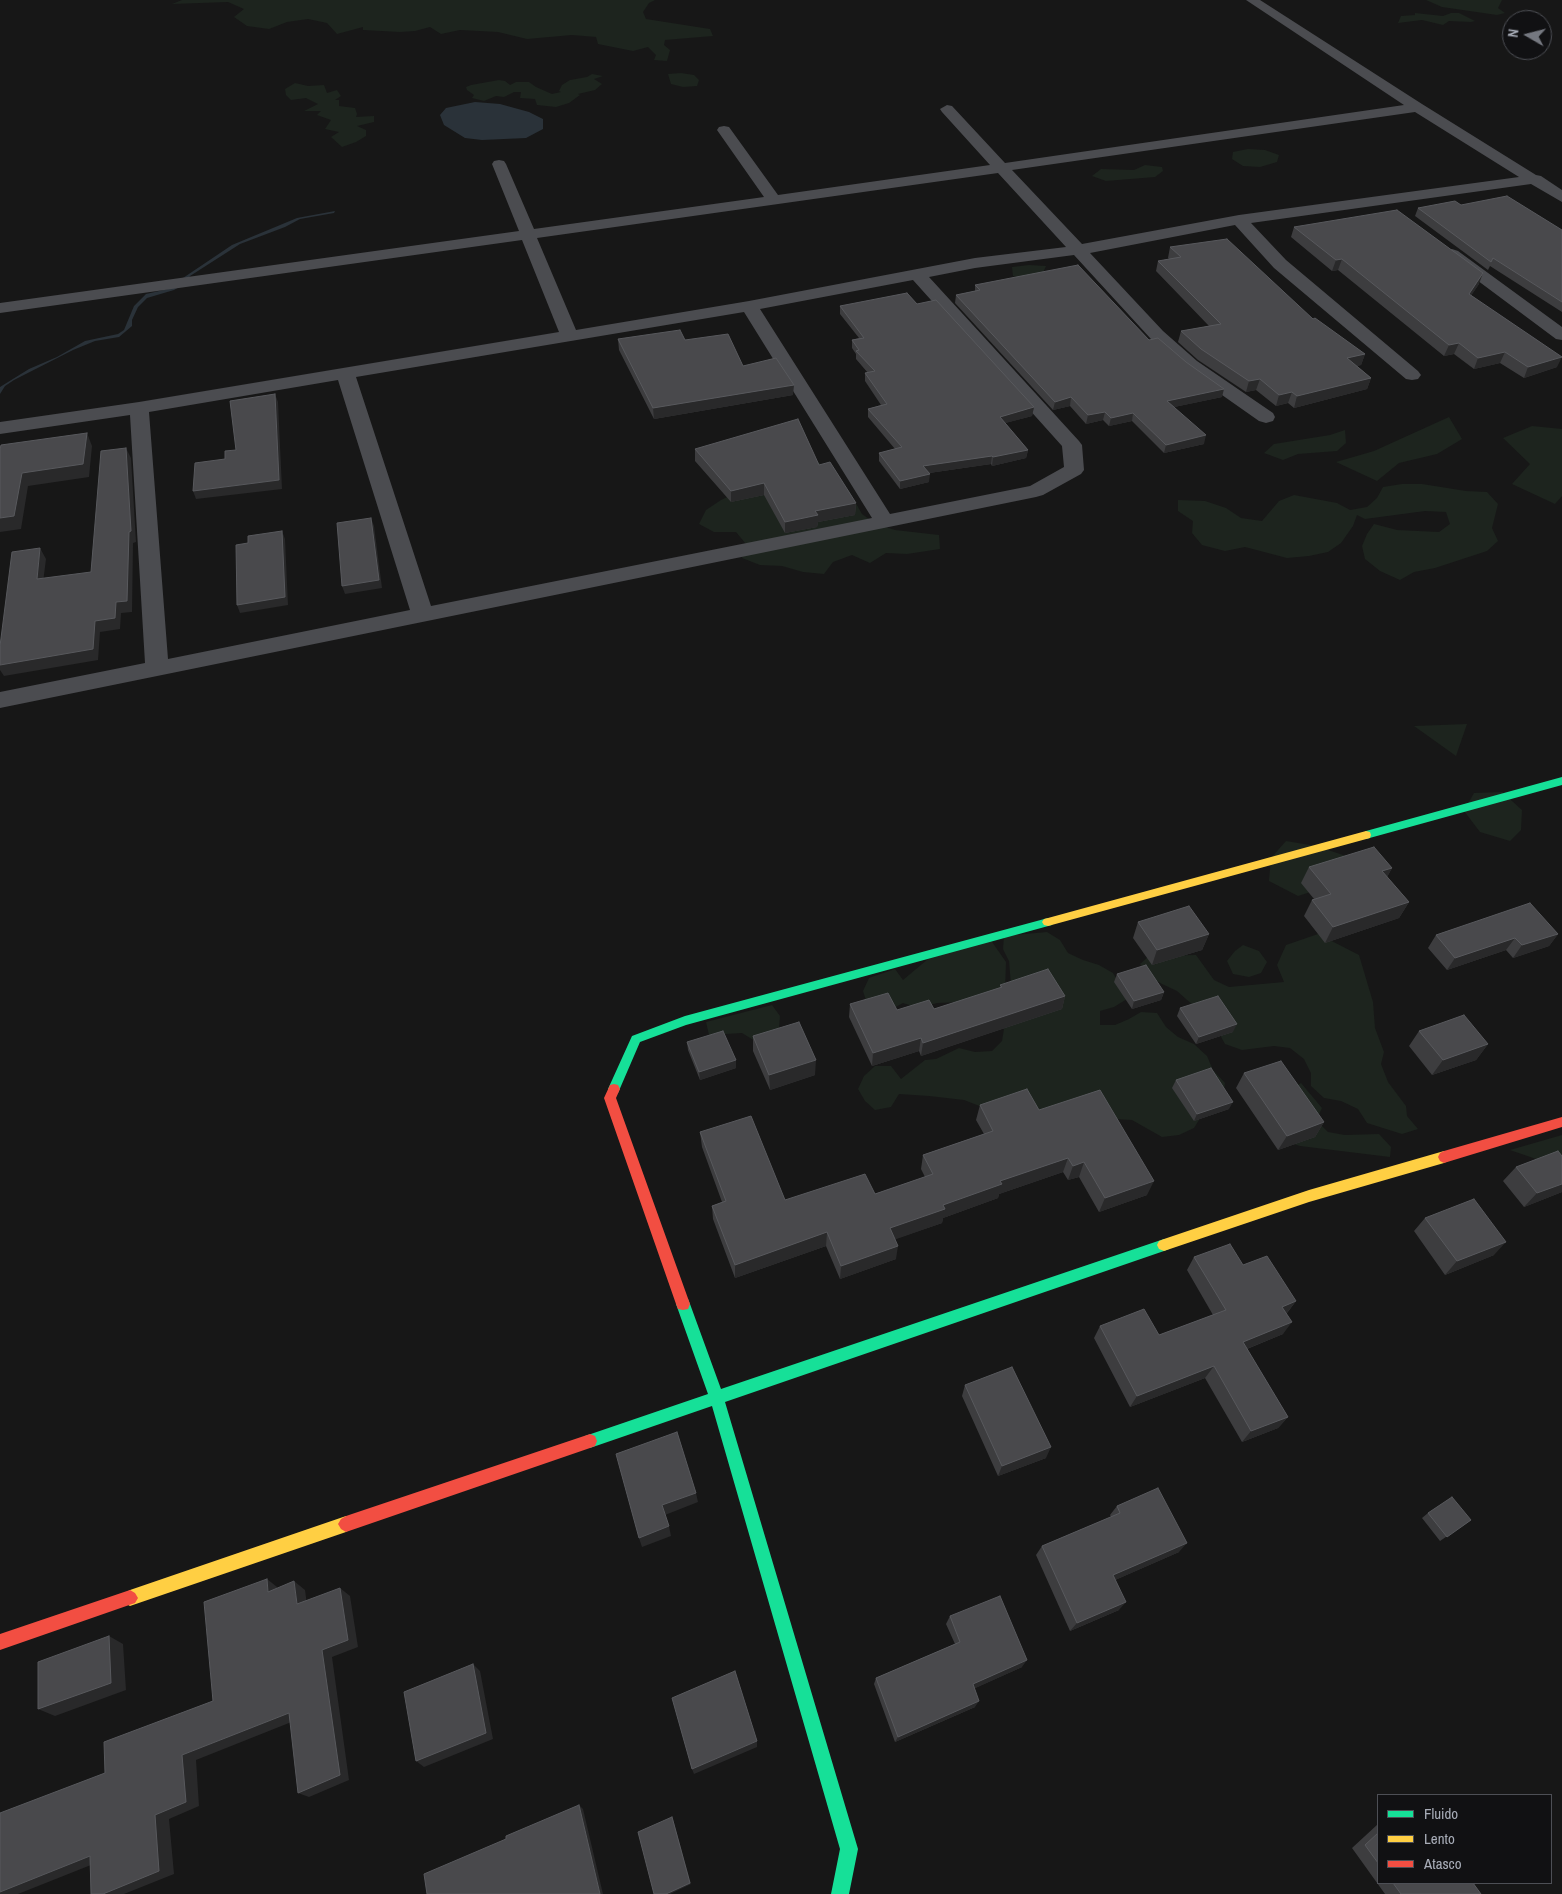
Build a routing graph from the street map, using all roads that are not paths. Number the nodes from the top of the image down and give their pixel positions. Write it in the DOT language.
graph roads {
  1 [pos="1252,0"];
  2 [pos="1417,107"];
  3 [pos="947,108"];
  4 [pos="724,130"];
  5 [pos="500,164"];
  6 [pos="1002,167"];
  7 [pos="1536,179"];
  8 [pos="1562,197"];
  9 [pos="774,200"];
  10 [pos="1381,201"];
  11 [pos="1396,213"];
  12 [pos="1238,220"];
  13 [pos="527,234"];
  14 [pos="1436,242"];
  15 [pos="1078,250"];
  16 [pos="918,275"];
  17 [pos="749,306"];
  18 [pos="0,308"];
  19 [pos="569,335"];
  20 [pos="1562,335"];
  21 [pos="345,373"];
  22 [pos="1412,375"];
  23 [pos="139,408"];
  24 [pos="1266,417"];
  25 [pos="0,428"];
  26 [pos="884,522"];
  27 [pos="423,615"];
  28 [pos="157,669"];
  29 [pos="0,700"];
  30 [pos="1562,781"];
  31 [pos="1562,1122"];
  32 [pos="717,1398"];
  33 [pos="0,1642"];
  34 [pos="840,1894"];
  1 -- 2 [label="street"];
  2 -- 6 [label="street"];
  2 -- 7 [label="street"];
  3 -- 6 [label="street"];
  4 -- 9 [label="street"];
  5 -- 13 [label="street"];
  6 -- 9 [label="street"];
  6 -- 15 [label="street"];
  7 -- 8 [label="street"];
  7 -- 10 [label="street"];
  9 -- 13 [label="street"];
  10 -- 11 [label="street"];
  10 -- 12 [label="street"];
  12 -- 15 [label="street"];
  12 -- 22 [label="street"];
  13 -- 18 [label="street"];
  13 -- 19 [label="street"];
  14 -- 20 [label="street"];
  15 -- 16 [label="street"];
  15 -- 24 [label="street"];
  16 -- 17 [label="street"];
  16 -- 26 [label="street"];
  17 -- 19 [label="street"];
  17 -- 26 [label="street"];
  19 -- 21 [label="street"];
  21 -- 23 [label="street"];
  21 -- 27 [label="street"];
  23 -- 25 [label="street"];
  23 -- 28 [label="street"];
  26 -- 27 [label="street"];
  27 -- 28 [label="street"];
  28 -- 29 [label="street"];
  30 -- 32 [label="street"];
  31 -- 32 [label="street"];
  32 -- 33 [label="street"];
  32 -- 34 [label="street"];
}
